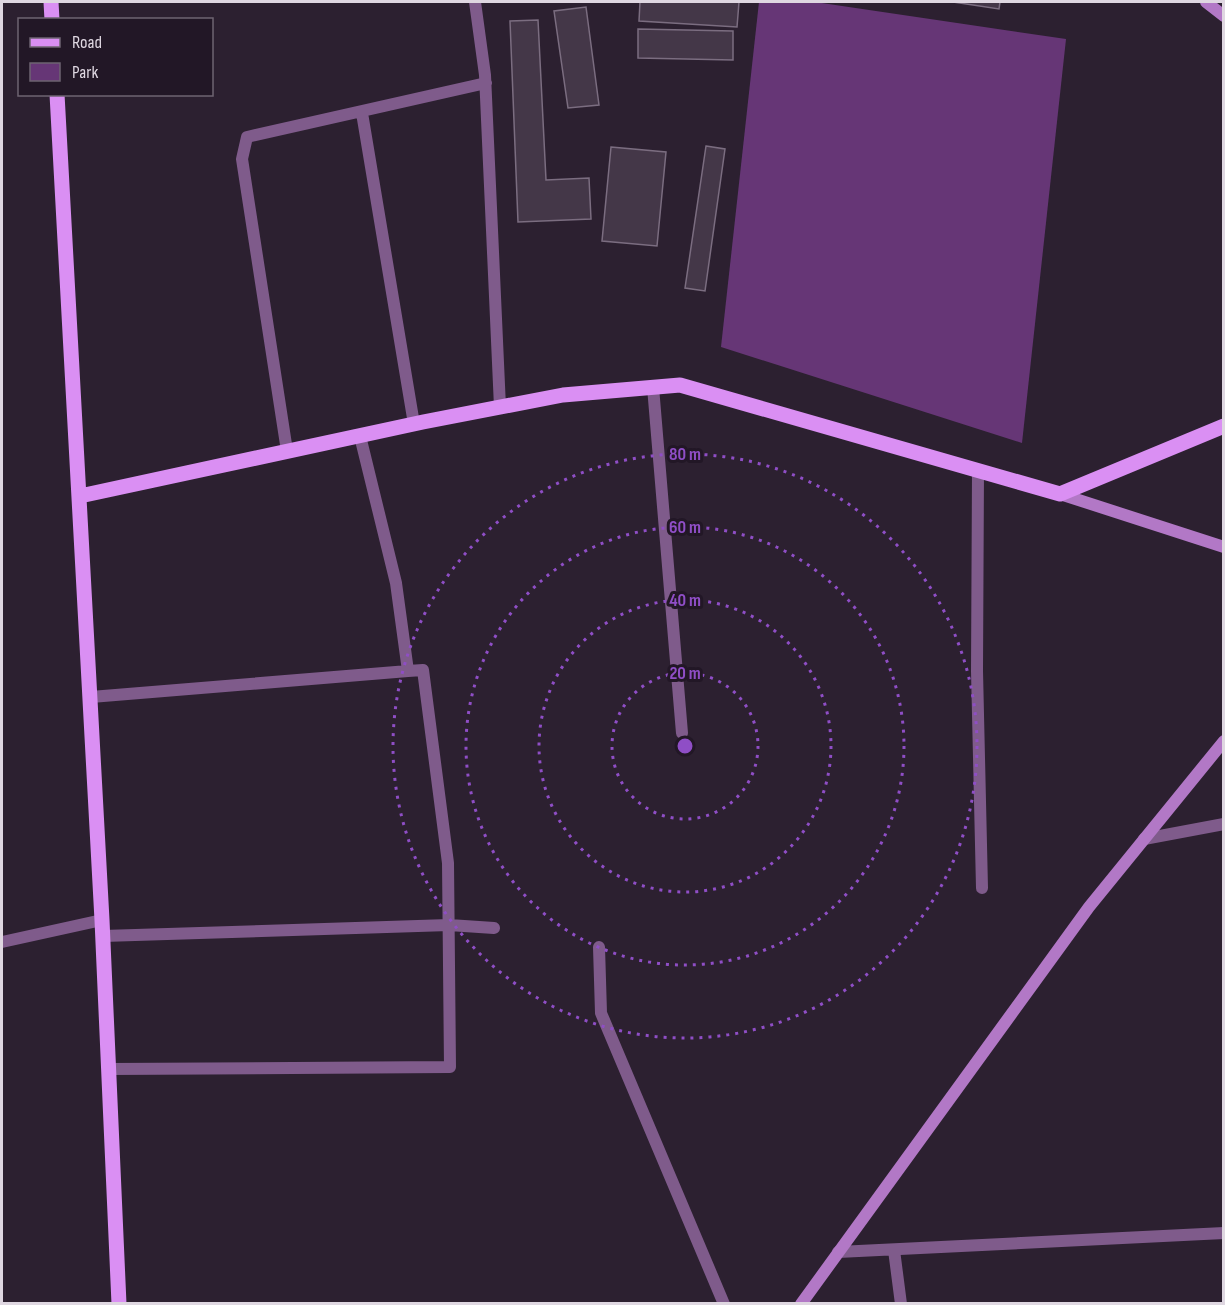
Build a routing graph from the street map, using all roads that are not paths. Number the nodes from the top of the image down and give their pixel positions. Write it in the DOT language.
graph roads {
  1 [pos="51,2"];
  2 [pos="475,2"];
  3 [pos="1206,2"];
  4 [pos="1224,16"];
  5 [pos="52,18"];
  6 [pos="486,83"];
  7 [pos="57,96"];
  8 [pos="362,113"];
  9 [pos="653,387"];
  10 [pos="500,407"];
  11 [pos="414,424"];
  12 [pos="1224,426"];
  13 [pos="360,436"];
  14 [pos="287,451"];
  15 [pos="978,471"];
  16 [pos="1060,494"];
  17 [pos="80,496"];
  18 [pos="1224,547"];
  19 [pos="408,671"];
  20 [pos="91,697"];
  21 [pos="682,733"];
  22 [pos="1224,741"];
  23 [pos="1224,824"];
  24 [pos="1144,838"];
  25 [pos="982,888"];
  26 [pos="102,920"];
  27 [pos="449,925"];
  28 [pos="494,928"];
  29 [pos="103,936"];
  30 [pos="2,942"];
  31 [pos="599,947"];
  32 [pos="109,1069"];
  33 [pos="1224,1233"];
  34 [pos="894,1250"];
  35 [pos="838,1252"];
  36 [pos="119,1304"];
  37 [pos="724,1304"];
  38 [pos="801,1304"];
  39 [pos="901,1304"];
  1 -- 5 [label="main road"];
  2 -- 6 [label="street"];
  3 -- 4 [label="street"];
  6 -- 8 [label="street"];
  6 -- 10 [label="street"];
  7 -- 17 [label="main road"];
  8 -- 11 [label="street"];
  8 -- 14 [label="street"];
  9 -- 10 [label="main road"];
  9 -- 15 [label="main road"];
  9 -- 21 [label="street"];
  10 -- 11 [label="main road"];
  11 -- 13 [label="main road"];
  12 -- 16 [label="main road"];
  13 -- 14 [label="main road"];
  13 -- 19 [label="street"];
  14 -- 17 [label="main road"];
  15 -- 16 [label="main road"];
  15 -- 25 [label="street"];
  16 -- 18 [label="street"];
  17 -- 20 [label="main road"];
  19 -- 20 [label="street"];
  19 -- 27 [label="street"];
  20 -- 26 [label="main road"];
  22 -- 24 [label="street"];
  23 -- 24 [label="street"];
  24 -- 35 [label="street"];
  26 -- 29 [label="main road"];
  26 -- 30 [label="street"];
  27 -- 28 [label="street"];
  27 -- 29 [label="street"];
  27 -- 32 [label="street"];
  29 -- 32 [label="main road"];
  31 -- 37 [label="street"];
  32 -- 36 [label="main road"];
  33 -- 34 [label="street"];
  34 -- 35 [label="street"];
  34 -- 39 [label="street"];
  35 -- 38 [label="street"];
}
